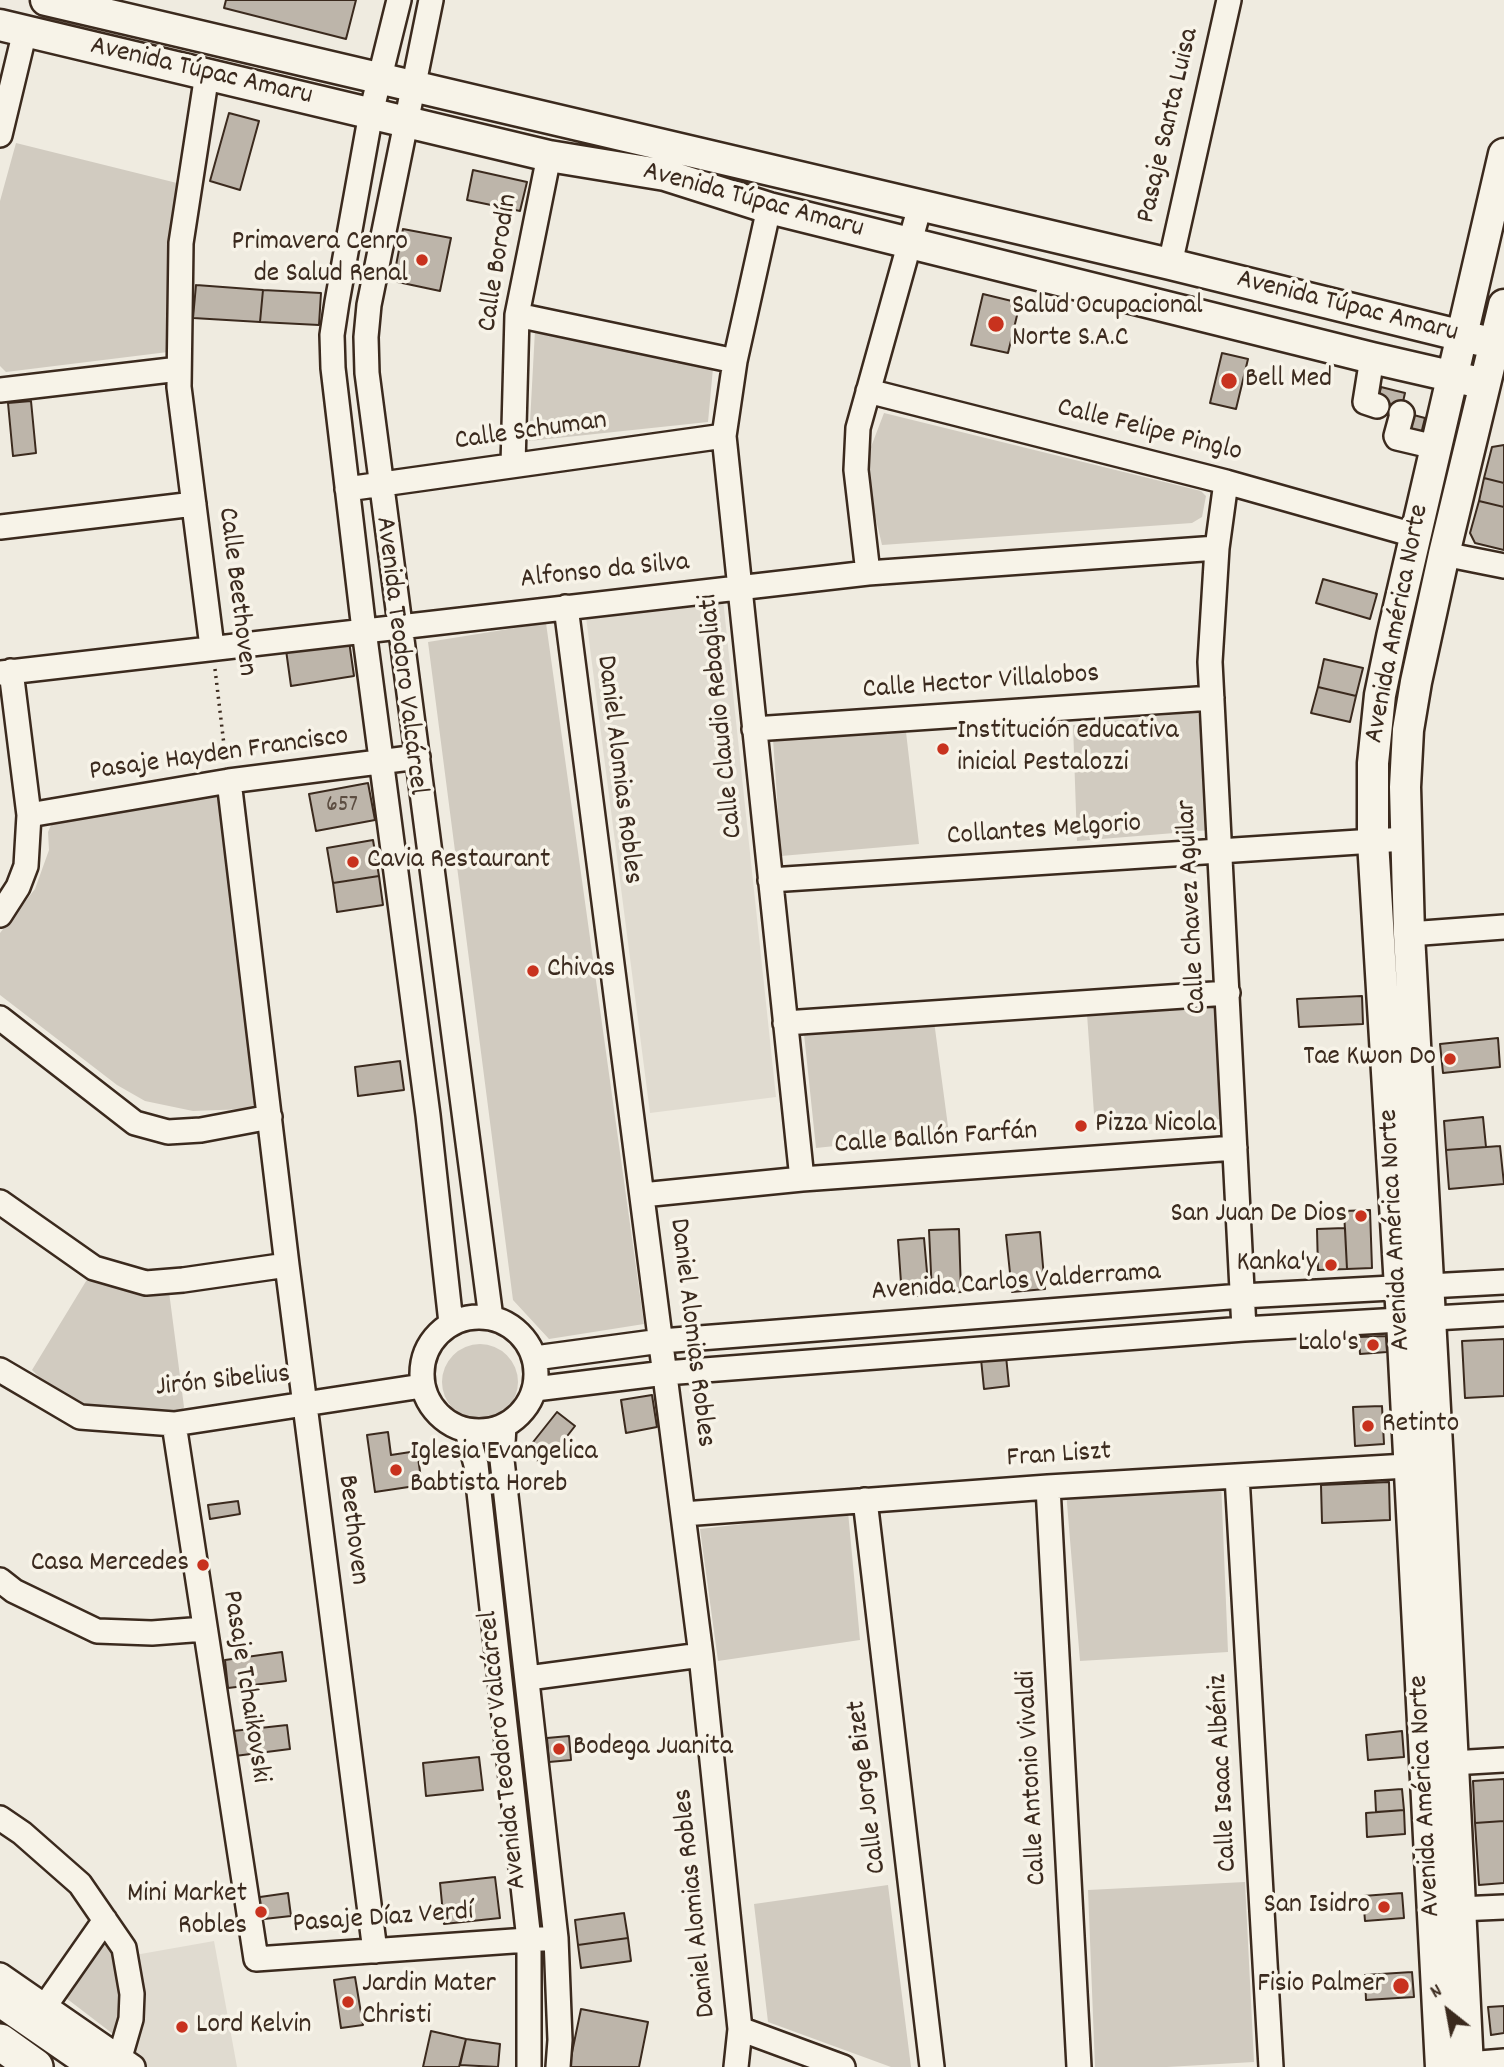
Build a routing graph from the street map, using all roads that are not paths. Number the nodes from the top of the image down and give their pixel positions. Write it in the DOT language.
graph roads {
  1 [pos="46,0"];
  2 [pos="399,0"];
  3 [pos="431,0"];
  4 [pos="1229,0"];
  5 [pos="12,28"];
  6 [pos="207,74"];
  7 [pos="379,78"];
  8 [pos="414,86"];
  9 [pos="371,113"];
  10 [pos="406,122"];
  11 [pos="0,135"];
  12 [pos="1504,154"];
  13 [pos="549,156"];
  14 [pos="920,205"];
  15 [pos="769,208"];
  16 [pos="910,242"];
  17 [pos="1170,264"];
  18 [pos="1504,305"];
  19 [pos="517,315"];
  20 [pos="1413,324"];
  21 [pos="1461,336"];
  22 [pos="1499,344"];
  23 [pos="735,361"];
  24 [pos="1386,361"];
  25 [pos="179,369"];
  26 [pos="1452,377"];
  27 [pos="1495,386"];
  28 [pos="0,390"];
  29 [pos="868,391"];
  30 [pos="1377,406"];
  31 [pos="1401,412"];
  32 [pos="724,436"];
  33 [pos="1435,447"];
  34 [pos="1468,452"];
  35 [pos="513,465"];
  36 [pos="1226,482"];
  37 [pos="383,485"];
  38 [pos="347,489"];
  39 [pos="194,504"];
  40 [pos="0,527"];
  41 [pos="1414,535"];
  42 [pos="1217,548"];
  43 [pos="1444,554"];
  44 [pos="1504,566"];
  45 [pos="868,573"];
  46 [pos="740,588"];
  47 [pos="566,607"];
  48 [pos="401,626"];
  49 [pos="364,630"];
  50 [pos="212,648"];
  51 [pos="5,672"];
  52 [pos="1212,698"];
  53 [pos="754,729"];
  54 [pos="418,757"];
  55 [pos="382,762"];
  56 [pos="229,781"];
  57 [pos="29,815"];
  58 [pos="1405,839"];
  59 [pos="1373,841"];
  60 [pos="1221,850"];
  61 [pos="770,880"];
  62 [pos="0,915"];
  63 [pos="1504,927"];
  64 [pos="1409,934"];
  65 [pos="1228,993"];
  66 [pos="0,1018"];
  67 [pos="785,1023"];
  68 [pos="464,1109"];
  69 [pos="428,1115"];
  70 [pos="270,1117"];
  71 [pos="1235,1149"];
  72 [pos="802,1179"];
  73 [pos="642,1195"];
  74 [pos="0,1202"];
  75 [pos="287,1265"];
  76 [pos="1504,1282"];
  77 [pos="1414,1286"];
  78 [pos="1242,1296"];
  79 [pos="1504,1314"];
  80 [pos="491,1318"];
  81 [pos="1416,1319"];
  82 [pos="451,1323"];
  83 [pos="1244,1329"];
  84 [pos="661,1341"];
  85 [pos="535,1358"];
  86 [pos="0,1370"];
  87 [pos="665,1373"];
  88 [pos="422,1387"];
  89 [pos="535,1389"];
  90 [pos="305,1404"];
  91 [pos="174,1424"];
  92 [pos="504,1426"];
  93 [pos="467,1431"];
  94 [pos="1424,1465"];
  95 [pos="1237,1476"];
  96 [pos="1048,1487"];
  97 [pos="865,1500"];
  98 [pos="683,1514"];
  99 [pos="0,1580"];
  100 [pos="205,1629"];
  101 [pos="701,1655"];
  102 [pos="528,1678"];
  103 [pos="1504,1760"];
  104 [pos="1452,1763"];
  105 [pos="0,1818"];
  106 [pos="1504,1907"];
  107 [pos="1459,1909"];
  108 [pos="105,1920"];
  109 [pos="556,1938"];
  110 [pos="529,1940"];
  111 [pos="375,1951"];
  112 [pos="256,1959"];
  113 [pos="0,1975"];
  114 [pos="0,1998"];
  115 [pos="45,2006"];
  116 [pos="740,2029"];
  117 [pos="0,2042"];
  118 [pos="1504,2061"];
  119 [pos="118,2064"];
  120 [pos="1459,2066"];
  121 [pos="35,2067"];
  122 [pos="529,2067"];
  123 [pos="558,2067"];
  124 [pos="736,2067"];
  125 [pos="843,2067"];
  126 [pos="932,2067"];
  127 [pos="1079,2067"];
  128 [pos="1271,2067"];
  1 -- 7 [label="main road, Avenida Túpac Amaru"];
  2 -- 7 [label="street, Avenida Teodoro Valcárcel"];
  3 -- 8 [label="street, Avenida Teodoro Valcárcel"];
  4 -- 17 [label="street, Pasaje Santa Luisa"];
  5 -- 6 [label="main road, Avenida Túpac Amaru"];
  5 -- 11 [label="street"];
  6 -- 9 [label="main road, Avenida Túpac Amaru"];
  6 -- 25 [label="street, Calle Beethoven"];
  7 -- 8 [label="main road, Avenida Túpac Amaru"];
  7 -- 9 [label="street, Avenida Teodoro Valcárcel"];
  8 -- 10 [label="street, Avenida Teodoro Valcárcel"];
  8 -- 14 [label="main road, Avenida Túpac Amaru"];
  9 -- 10 [label="main road, Avenida Túpac Amaru"];
  9 -- 38 [label="street, Avenida Teodoro Valcárcel"];
  10 -- 13 [label="main road, Avenida Túpac Amaru"];
  10 -- 37 [label="street, Avenida Teodoro Valcárcel"];
  12 -- 21 [label="main road, Avenida América Norte"];
  13 -- 15 [label="main road, Avenida Túpac Amaru"];
  13 -- 19 [label="street, Calle Borodín"];
  14 -- 16 [label="street"];
  14 -- 17 [label="main road, Avenida Túpac Amaru"];
  15 -- 16 [label="main road, Avenida Túpac Amaru"];
  15 -- 23 [label="street, Calle Claudio Rebagliati"];
  16 -- 24 [label="main road, Avenida Túpac Amaru"];
  16 -- 29 [label="street"];
  17 -- 20 [label="main road, Avenida Túpac Amaru"];
  18 -- 22 [label="main road, Avenida América Norte"];
  19 -- 23 [label="street"];
  19 -- 35 [label="street, Calle Borodín"];
  20 -- 21 [label="main road, Avenida Túpac Amaru"];
  20 -- 24 [label="main road"];
  21 -- 22 [label="main road, Avenida Túpac Amaru"];
  21 -- 26 [label="main road, Avenida América Norte"];
  22 -- 27 [label="main road, Avenida América Norte"];
  23 -- 32 [label="street, Calle Claudio Rebagliati"];
  24 -- 26 [label="main road, Avenida Túpac Amaru"];
  24 -- 30 [label="street"];
  25 -- 28 [label="street"];
  25 -- 39 [label="street, Calle Beethoven"];
  26 -- 27 [label="main road, Avenida Túpac Amaru"];
  26 -- 33 [label="main road, Avenida América Norte"];
  27 -- 34 [label="main road, Avenida América Norte"];
  29 -- 36 [label="street, Calle Felipe Pinglo"];
  29 -- 45 [label="street"];
  31 -- 33 [label="street"];
  32 -- 35 [label="street, Calle Schuman"];
  32 -- 46 [label="street, Calle Claudio Rebagliati"];
  33 -- 34 [label="main road"];
  33 -- 41 [label="main road, Avenida América Norte"];
  34 -- 43 [label="main road, Avenida América Norte"];
  35 -- 37 [label="street, Calle Schuman"];
  36 -- 41 [label="street, Calle Felipe Pinglo"];
  36 -- 42 [label="street, Calle Chavez Aguilar"];
  37 -- 38 [label="street, Calle Schuman"];
  37 -- 48 [label="street, Avenida Teodoro Valcárcel"];
  38 -- 49 [label="street, Avenida Teodoro Valcárcel"];
  39 -- 40 [label="street"];
  39 -- 50 [label="street, Calle Beethoven"];
  41 -- 59 [label="main road, Avenida América Norte"];
  42 -- 45 [label="street, Alfonso da Silva"];
  42 -- 52 [label="street, Calle Chavez Aguilar"];
  43 -- 44 [label="street"];
  43 -- 58 [label="main road, Avenida América Norte"];
  45 -- 46 [label="street, Alfonso da Silva"];
  46 -- 47 [label="street, Alfonso da Silva"];
  46 -- 53 [label="street, Calle Claudio Rebagliati"];
  47 -- 48 [label="street, Alfonso da Silva"];
  47 -- 73 [label="street, Daniel Alomias Robles"];
  48 -- 49 [label="street, Alfonso da Silva"];
  48 -- 54 [label="street, Avenida Teodoro Valcárcel"];
  49 -- 50 [label="street, Alfonso da Silva"];
  49 -- 55 [label="street, Avenida Teodoro Valcárcel"];
  50 -- 51 [label="street, Alfonso da Silva"];
  51 -- 57 [label="street"];
  52 -- 53 [label="street, Calle Hector Villalobos"];
  52 -- 60 [label="street, Calle Chavez Aguilar"];
  53 -- 61 [label="street, Calle Claudio Rebagliati"];
  54 -- 55 [label="street, Pasaje Hayden Francisco"];
  54 -- 68 [label="street, Avenida Teodoro Valcárcel"];
  55 -- 56 [label="street, Pasaje Hayden Francisco"];
  55 -- 69 [label="street, Avenida Teodoro Valcárcel"];
  56 -- 57 [label="street, Pasaje Hayden Francisco"];
  56 -- 70 [label="street"];
  57 -- 62 [label="street"];
  58 -- 59 [label="street, Collantes Melgorio"];
  58 -- 64 [label="main road, Avenida América Norte"];
  59 -- 60 [label="street, Collantes Melgorio"];
  59 -- 77 [label="main road, Avenida América Norte"];
  60 -- 61 [label="street, Collantes Melgorio"];
  60 -- 65 [label="street, Calle Chavez Aguilar"];
  61 -- 67 [label="street, Calle Claudio Rebagliati"];
  63 -- 64 [label="street"];
  64 -- 77 [label="main road, Avenida América Norte"];
  65 -- 67 [label="street"];
  65 -- 71 [label="street, Calle Chavez Aguilar"];
  66 -- 70 [label="street"];
  67 -- 72 [label="street, Calle Claudio Rebagliati"];
  68 -- 69 [label="street"];
  68 -- 80 [label="street, Avenida Teodoro Valcárcel"];
  69 -- 82 [label="street, Avenida Teodoro Valcárcel"];
  70 -- 75 [label="street, Beethoven"];
  71 -- 72 [label="street, Calle Ballón Farfán"];
  71 -- 78 [label="street, Calle Chavez Aguilar"];
  72 -- 73 [label="street, Calle Ballón Farfán"];
  73 -- 84 [label="street, Daniel Alomias Robles"];
  74 -- 75 [label="street"];
  75 -- 90 [label="street, Beethoven"];
  76 -- 77 [label="street, Avenida Carlos Valderrama"];
  77 -- 78 [label="street, Avenida Carlos Valderrama"];
  77 -- 81 [label="main road, Avenida América Norte"];
  78 -- 83 [label="street, Calle Chavez Aguilar"];
  78 -- 84 [label="street, Avenida Carlos Valderrama"];
  79 -- 81 [label="street"];
  80 -- 82 [label="street"];
  80 -- 85 [label="street"];
  81 -- 83 [label="street"];
  81 -- 94 [label="main road, Avenida América Norte"];
  82 -- 88 [label="street"];
  83 -- 87 [label="street"];
  84 -- 85 [label="street, Avenida Carlos Valderrama"];
  84 -- 87 [label="street, Daniel Alomias Robles"];
  85 -- 89 [label="street"];
  86 -- 91 [label="street, Jirón Sibelius"];
  87 -- 89 [label="street"];
  87 -- 98 [label="street, Daniel Alomias Robles"];
  88 -- 90 [label="street, Jirón Sibelius"];
  88 -- 93 [label="street"];
  89 -- 92 [label="street"];
  90 -- 91 [label="street, Jirón Sibelius"];
  90 -- 111 [label="street, Beethoven"];
  91 -- 100 [label="street, Pasaje Tchaikovski"];
  92 -- 93 [label="street"];
  92 -- 102 [label="street, Avenida Teodoro Valcárcel"];
  93 -- 110 [label="street, Avenida Teodoro Valcárcel"];
  94 -- 95 [label="street, Fran Liszt"];
  94 -- 104 [label="main road, Avenida América Norte"];
  94 -- 120 [label="main road, Avenida América Norte"];
  95 -- 96 [label="street, Fran Liszt"];
  95 -- 128 [label="street, Calle Isaac Albéniz"];
  96 -- 97 [label="street, Fran Liszt"];
  96 -- 127 [label="street, Calle Antonio Vivaldi"];
  97 -- 98 [label="street, Fran Liszt"];
  97 -- 126 [label="street, Calle Jorge Bizet"];
  98 -- 101 [label="street, Daniel Alomias Robles"];
  99 -- 100 [label="street"];
  100 -- 112 [label="street, Pasaje Tchaikovski"];
  101 -- 102 [label="street"];
  101 -- 116 [label="street, Daniel Alomias Robles"];
  102 -- 109 [label="street, Avenida Teodoro Valcárcel"];
  103 -- 104 [label="street"];
  104 -- 107 [label="main road, Avenida América Norte"];
  105 -- 108 [label="street"];
  106 -- 107 [label="street"];
  107 -- 120 [label="main road, Avenida América Norte"];
  108 -- 115 [label="street"];
  108 -- 119 [label="street"];
  109 -- 110 [label="street, Pasaje Díaz Verdí"];
  109 -- 123 [label="street, Avenida Teodoro Valcárcel"];
  110 -- 111 [label="street, Pasaje Díaz Verdí"];
  110 -- 122 [label="street, Avenida Teodoro Valcárcel"];
  111 -- 112 [label="street, Pasaje Díaz Verdí"];
  113 -- 115 [label="street"];
  114 -- 119 [label="highway"];
  115 -- 119 [label="street"];
  116 -- 124 [label="street, Daniel Alomias Robles"];
  116 -- 125 [label="street"];
  117 -- 121 [label="highway"];
  118 -- 120 [label="street"];
}
